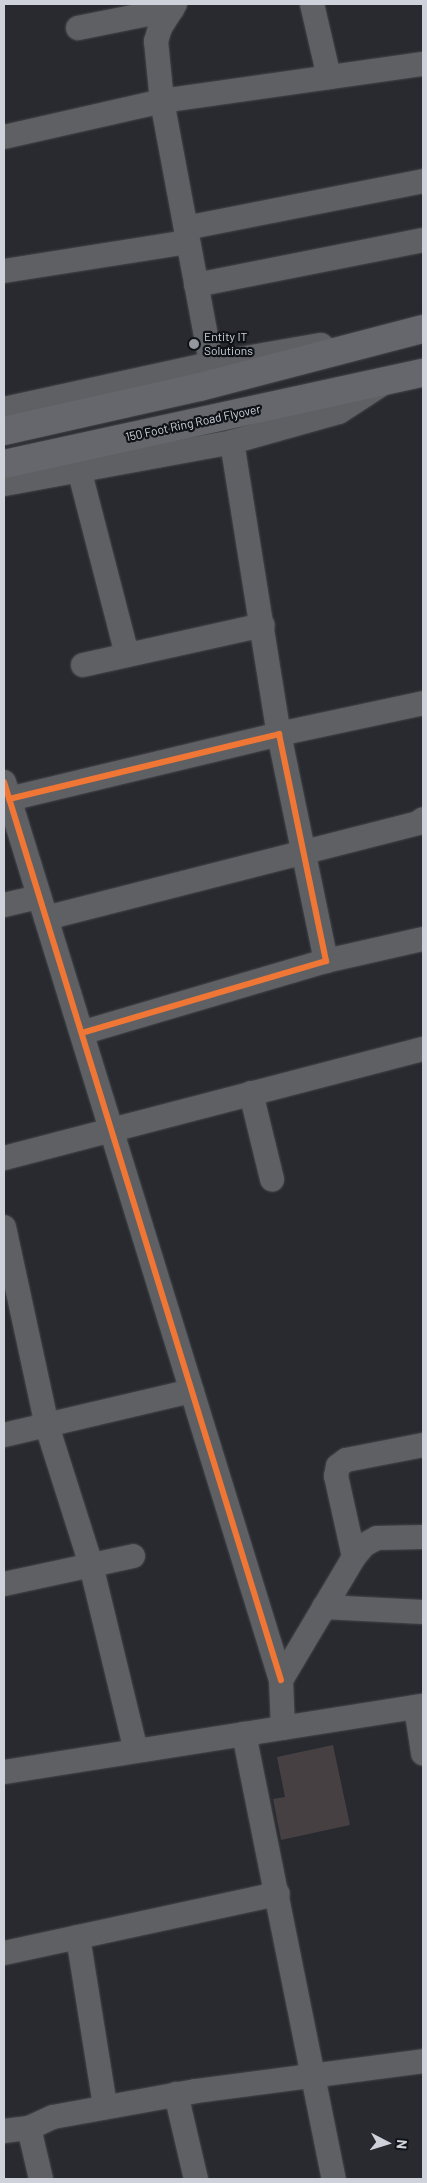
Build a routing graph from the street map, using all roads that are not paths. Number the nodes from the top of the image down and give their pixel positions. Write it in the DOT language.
graph roads {
  1 [pos="312,4"];
  2 [pos="174,6"];
  3 [pos="78,28"];
  4 [pos="423,64"];
  5 [pos="329,77"];
  6 [pos="162,101"];
  7 [pos="4,137"];
  8 [pos="423,181"];
  9 [pos="186,235"];
  10 [pos="423,240"];
  11 [pos="4,271"];
  12 [pos="196,284"];
  13 [pos="423,329"];
  14 [pos="368,342"];
  15 [pos="211,364"];
  16 [pos="423,373"];
  17 [pos="383,384"];
  18 [pos="4,409"];
  19 [pos="4,431"];
  20 [pos="232,442"];
  21 [pos="4,464"];
  22 [pos="79,469"];
  23 [pos="4,484"];
  24 [pos="263,625"];
  25 [pos="127,655"];
  26 [pos="83,665"];
  27 [pos="423,703"];
  28 [pos="279,734"];
  29 [pos="6,790"];
  30 [pos="423,819"];
  31 [pos="303,850"];
  32 [pos="4,905"];
  33 [pos="43,907"];
  34 [pos="423,939"];
  35 [pos="326,961"];
  36 [pos="82,1033"];
  37 [pos="423,1049"];
  38 [pos="251,1093"];
  39 [pos="111,1129"];
  40 [pos="4,1158"];
  41 [pos="272,1179"];
  42 [pos="4,1227"];
  43 [pos="11,1299"];
  44 [pos="192,1391"];
  45 [pos="48,1426"];
  46 [pos="4,1435"];
  47 [pos="423,1445"];
  48 [pos="423,1537"];
  49 [pos="133,1556"];
  50 [pos="354,1557"];
  51 [pos="91,1564"];
  52 [pos="4,1584"];
  53 [pos="324,1607"];
  54 [pos="423,1612"];
  55 [pos="281,1680"];
  56 [pos="420,1707"];
  57 [pos="283,1728"];
  58 [pos="244,1734"];
  59 [pos="136,1751"];
  60 [pos="423,1753"];
  61 [pos="4,1772"];
  62 [pos="278,1894"];
  63 [pos="78,1937"];
  64 [pos="4,1953"];
  65 [pos="423,2061"];
  66 [pos="315,2075"];
  67 [pos="176,2094"];
  68 [pos="105,2105"];
  69 [pos="29,2128"];
  70 [pos="4,2131"];
  71 [pos="41,2179"];
  72 [pos="196,2179"];
  73 [pos="334,2179"];
  1 -- 5 [label="street"];
  2 -- 3 [label="street"];
  2 -- 6 [label="street"];
  4 -- 5 [label="street"];
  5 -- 6 [label="street"];
  6 -- 7 [label="street"];
  6 -- 9 [label="street"];
  8 -- 9 [label="street"];
  9 -- 11 [label="street"];
  9 -- 12 [label="street"];
  10 -- 12 [label="street"];
  12 -- 15 [label="street"];
  13 -- 14 [label="highway"];
  14 -- 15 [label="street"];
  14 -- 19 [label="highway"];
  15 -- 18 [label="street"];
  16 -- 17 [label="highway, 150 Foot Ring Road Flyover"];
  17 -- 20 [label="street"];
  17 -- 21 [label="highway, 150 Foot Ring Road Flyover"];
  20 -- 22 [label="street"];
  20 -- 24 [label="street"];
  22 -- 23 [label="street"];
  22 -- 25 [label="street"];
  24 -- 25 [label="street"];
  24 -- 28 [label="street"];
  25 -- 26 [label="street"];
  27 -- 28 [label="street"];
  28 -- 29 [label="street"];
  28 -- 31 [label="street"];
  29 -- 33 [label="street"];
  30 -- 31 [label="street"];
  31 -- 33 [label="street"];
  31 -- 35 [label="street"];
  32 -- 33 [label="street"];
  33 -- 36 [label="street"];
  34 -- 35 [label="street"];
  35 -- 36 [label="street"];
  36 -- 39 [label="street"];
  37 -- 38 [label="street"];
  38 -- 39 [label="street"];
  38 -- 41 [label="street"];
  39 -- 40 [label="street"];
  39 -- 44 [label="street"];
  42 -- 43 [label="street"];
  43 -- 45 [label="street"];
  44 -- 45 [label="street"];
  44 -- 55 [label="street"];
  45 -- 46 [label="street"];
  45 -- 51 [label="street"];
  47 -- 50 [label="street"];
  48 -- 50 [label="street"];
  49 -- 51 [label="street"];
  50 -- 53 [label="street"];
  51 -- 52 [label="street"];
  51 -- 59 [label="street"];
  53 -- 54 [label="street"];
  53 -- 55 [label="street"];
  55 -- 57 [label="street"];
  56 -- 57 [label="street"];
  56 -- 60 [label="street"];
  57 -- 58 [label="street"];
  58 -- 59 [label="street"];
  58 -- 62 [label="street"];
  59 -- 61 [label="street"];
  62 -- 63 [label="street"];
  62 -- 66 [label="street"];
  63 -- 64 [label="street"];
  63 -- 68 [label="street"];
  65 -- 66 [label="street"];
  66 -- 67 [label="street"];
  66 -- 73 [label="street"];
  67 -- 68 [label="street"];
  67 -- 72 [label="street"];
  68 -- 69 [label="street"];
  69 -- 70 [label="street"];
  69 -- 71 [label="street"];
}
